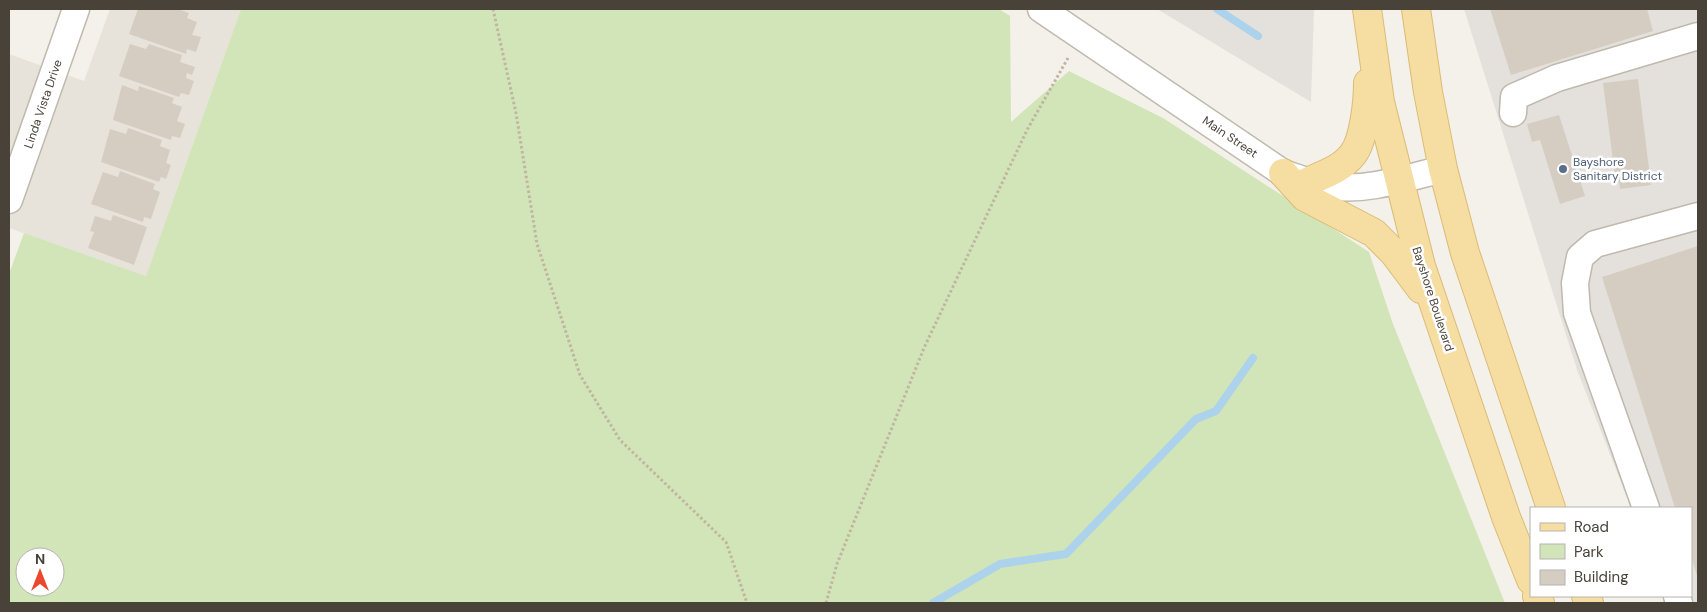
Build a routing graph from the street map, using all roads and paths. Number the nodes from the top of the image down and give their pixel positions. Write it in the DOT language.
graph roads {
  1 [pos="76,9"];
  2 [pos="493,9"];
  3 [pos="1042,9"];
  4 [pos="1418,13"];
  5 [pos="1368,19"];
  6 [pos="1698,36"];
  7 [pos="1083,37"];
  8 [pos="1513,113"];
  9 [pos="1443,168"];
  10 [pos="1295,178"];
  11 [pos="1399,180"];
  12 [pos="9,200"];
  13 [pos="1698,216"];
  14 [pos="1436,309"];
  15 [pos="1551,507"];
  16 [pos="1646,507"];
  17 [pos="1530,577"];
  18 [pos="747,603"];
  19 [pos="826,603"];
  1 -- 12 [label="street, Linda Vista Drive"];
  2 -- 18 [label="path"];
  3 -- 7 [label="street, Main Street"];
  4 -- 9 [label="main road"];
  5 -- 10 [label="main road"];
  5 -- 11 [label="main road, Bayshore Boulevard"];
  6 -- 8 [label="street"];
  7 -- 10 [label="street, Main Street"];
  7 -- 19 [label="path"];
  9 -- 11 [label="street, Main Street"];
  9 -- 15 [label="main road"];
  10 -- 11 [label="street, Main Street"];
  10 -- 14 [label="main road"];
  11 -- 14 [label="main road, Bayshore Boulevard"];
  13 -- 16 [label="street"];
  14 -- 17 [label="main road, Bayshore Boulevard"];
}
